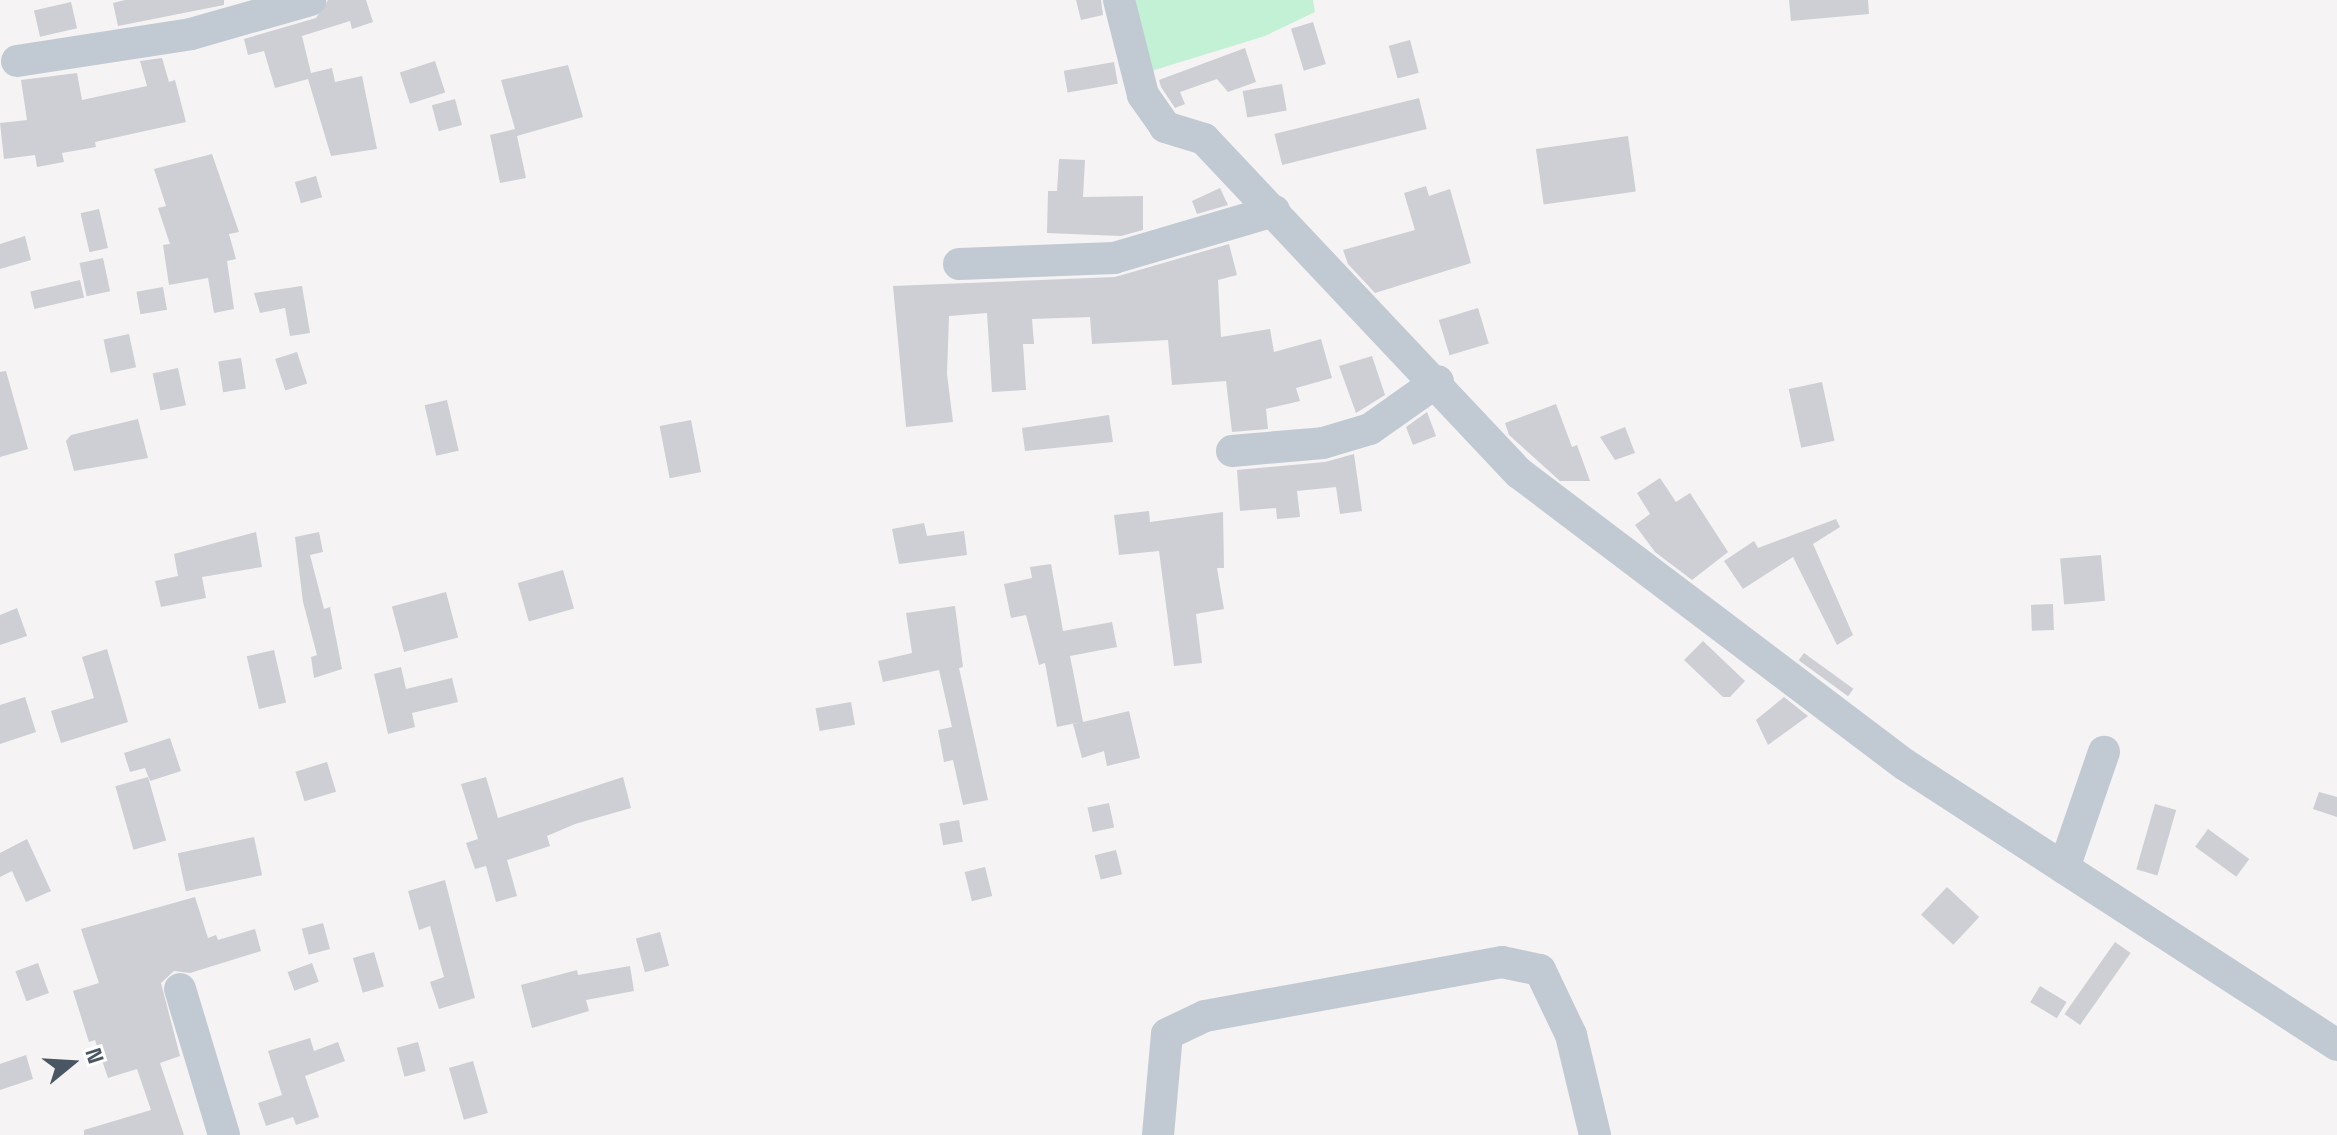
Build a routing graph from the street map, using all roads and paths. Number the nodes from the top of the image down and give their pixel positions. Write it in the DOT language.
graph roads {
  1 [pos="310,0"];
  2 [pos="1119,0"];
  3 [pos="17,61"];
  4 [pos="1274,211"];
  5 [pos="959,264"];
  6 [pos="1438,381"];
  7 [pos="1232,451"];
  8 [pos="2104,752"];
  9 [pos="2064,868"];
  10 [pos="180,989"];
  11 [pos="2337,1045"];
  12 [pos="224,1135"];
  13 [pos="1158,1135"];
  14 [pos="1595,1135"];
  1 -- 3 [label="street"];
  2 -- 4 [label="street"];
  4 -- 5 [label="street"];
  4 -- 6 [label="street"];
  6 -- 7 [label="street"];
  6 -- 9 [label="street"];
  8 -- 9 [label="street"];
  9 -- 11 [label="street"];
  10 -- 12 [label="street"];
  13 -- 14 [label="street"];
}
